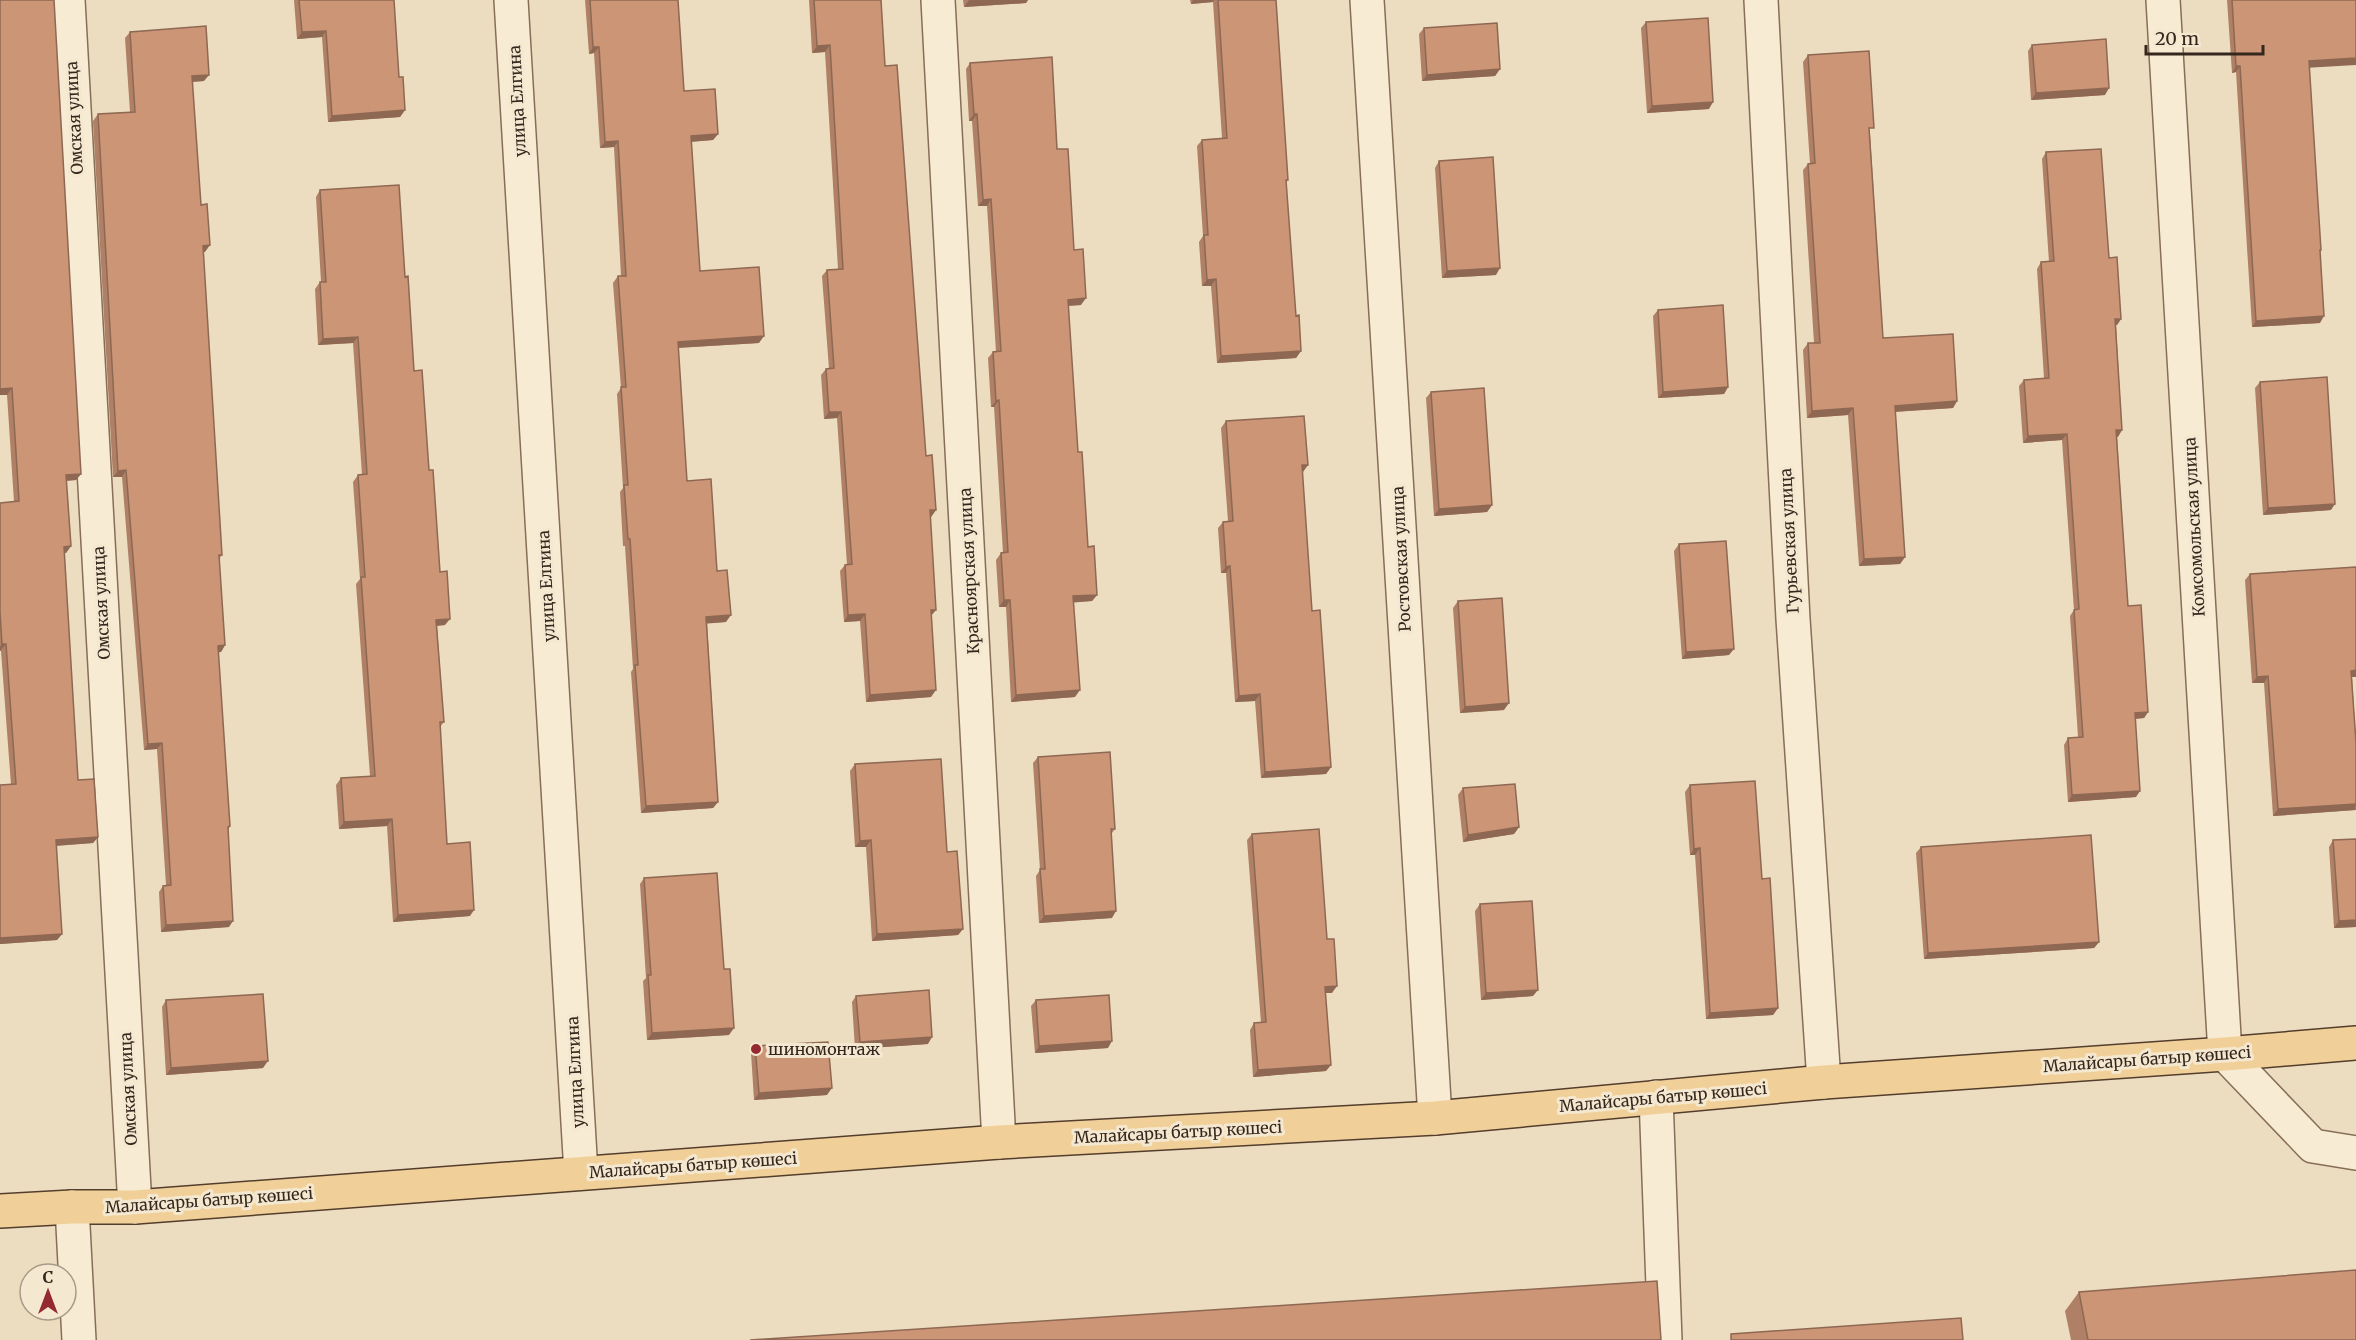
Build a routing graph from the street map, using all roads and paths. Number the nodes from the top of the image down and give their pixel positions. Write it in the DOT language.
graph roads {
  1 [pos="68,0"];
  2 [pos="511,0"];
  3 [pos="938,0"];
  4 [pos="1367,0"];
  5 [pos="1761,0"];
  6 [pos="2163,0"];
  7 [pos="2356,1043"];
  8 [pos="2225,1054"];
  9 [pos="1824,1082"];
  10 [pos="1656,1097"];
  11 [pos="1435,1118"];
  12 [pos="999,1142"];
  13 [pos="2356,1153"];
  14 [pos="582,1173"];
  15 [pos="72,1207"];
  16 [pos="135,1207"];
  17 [pos="0,1211"];
  18 [pos="79,1340"];
  19 [pos="1665,1340"];
  1 -- 16 [label="street, Омская улица"];
  2 -- 14 [label="street, улица Елгина"];
  3 -- 12 [label="street, Красноярская улица"];
  4 -- 11 [label="street, Ростовская улица"];
  5 -- 9 [label="street, Гурьевская улица"];
  6 -- 8 [label="street, Комсомольская улица"];
  7 -- 8 [label="main road, Малайсары батыр көшесі"];
  8 -- 9 [label="main road, Малайсары батыр көшесі"];
  8 -- 13 [label="street"];
  9 -- 10 [label="main road, Малайсары батыр көшесі"];
  10 -- 11 [label="main road, Малайсары батыр көшесі"];
  10 -- 19 [label="street"];
  11 -- 12 [label="main road, Малайсары батыр көшесі"];
  12 -- 14 [label="main road, Малайсары батыр көшесі"];
  14 -- 16 [label="main road, Малайсары батыр көшесі"];
  15 -- 16 [label="main road, Малайсары батыр көшесі"];
  15 -- 17 [label="main road, Малайсары батыр көшесі"];
  15 -- 18 [label="street"];
}
